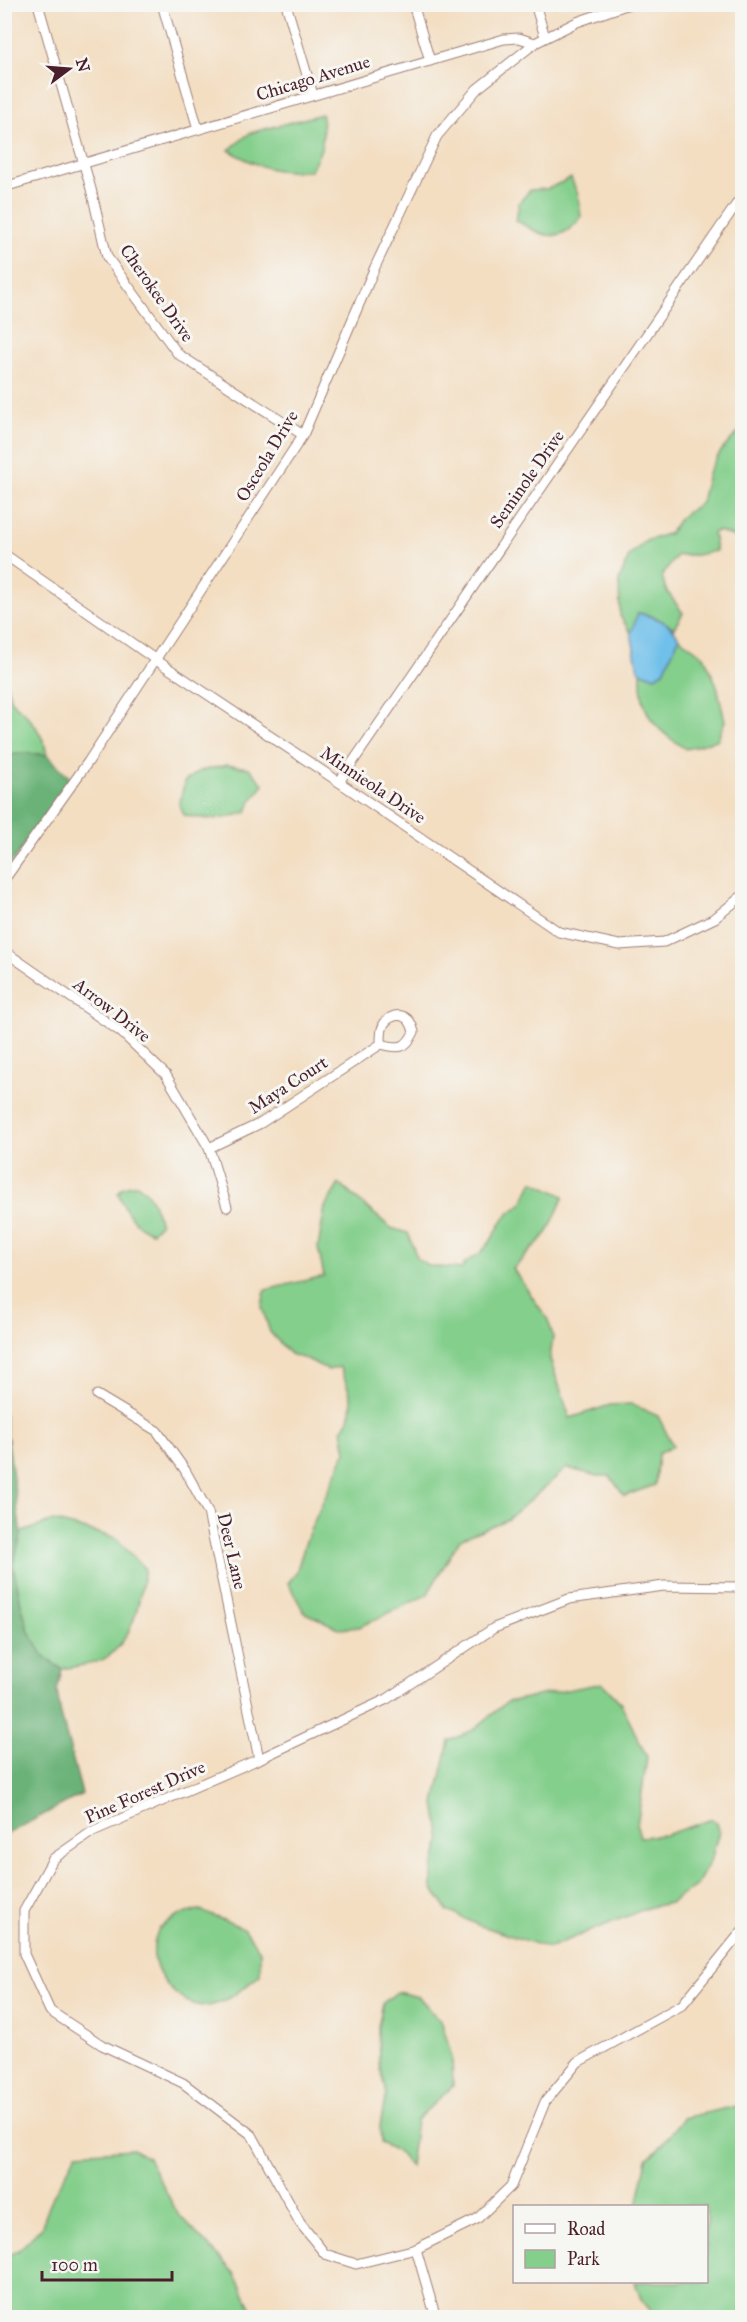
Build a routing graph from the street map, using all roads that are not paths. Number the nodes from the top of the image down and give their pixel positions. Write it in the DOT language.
graph roads {
  1 [pos="38,4"];
  2 [pos="162,4"];
  3 [pos="286,4"];
  4 [pos="413,4"];
  5 [pos="535,4"];
  6 [pos="629,4"];
  7 [pos="545,37"];
  8 [pos="535,43"];
  9 [pos="430,61"];
  10 [pos="313,96"];
  11 [pos="198,129"];
  12 [pos="84,163"];
  13 [pos="4,187"];
  14 [pos="742,196"];
  15 [pos="303,435"];
  16 [pos="4,554"];
  17 [pos="156,660"];
  18 [pos="339,782"];
  19 [pos="4,880"];
  20 [pos="742,896"];
  21 [pos="4,951"];
  22 [pos="381,1044"];
  23 [pos="209,1148"];
  24 [pos="227,1207"];
  25 [pos="97,1395"];
  26 [pos="742,1587"];
  27 [pos="259,1759"];
  28 [pos="742,1931"];
  29 [pos="416,2249"];
  30 [pos="436,2318"];
  1 -- 12 [label="street, Cherokee Drive"];
  2 -- 11 [label="street"];
  3 -- 10 [label="street"];
  4 -- 9 [label="street"];
  5 -- 7 [label="street"];
  6 -- 7 [label="street"];
  7 -- 8 [label="street"];
  8 -- 9 [label="street, Chicago Avenue"];
  8 -- 15 [label="street, Osceola Drive"];
  9 -- 10 [label="street, Chicago Avenue"];
  10 -- 11 [label="street, Chicago Avenue"];
  11 -- 12 [label="street, Chicago Avenue"];
  12 -- 13 [label="street, Chicago Avenue"];
  12 -- 15 [label="street, Cherokee Drive"];
  14 -- 18 [label="street, Seminole Drive"];
  15 -- 17 [label="street, Osceola Drive"];
  16 -- 17 [label="street, Minnieola Drive"];
  17 -- 18 [label="street, Minnieola Drive"];
  17 -- 19 [label="street, Osceola Drive"];
  18 -- 20 [label="street, Minnieola Drive"];
  21 -- 23 [label="street, Arrow Drive"];
  22 -- 23 [label="street, Maya Court"];
  23 -- 24 [label="street, Arrow Drive"];
  25 -- 27 [label="street, Deer Lane"];
  26 -- 27 [label="street, Pine Forest Drive"];
  27 -- 29 [label="street, Pine Forest Drive"];
  28 -- 29 [label="street, Pine Forest Drive"];
  29 -- 30 [label="street"];
}
